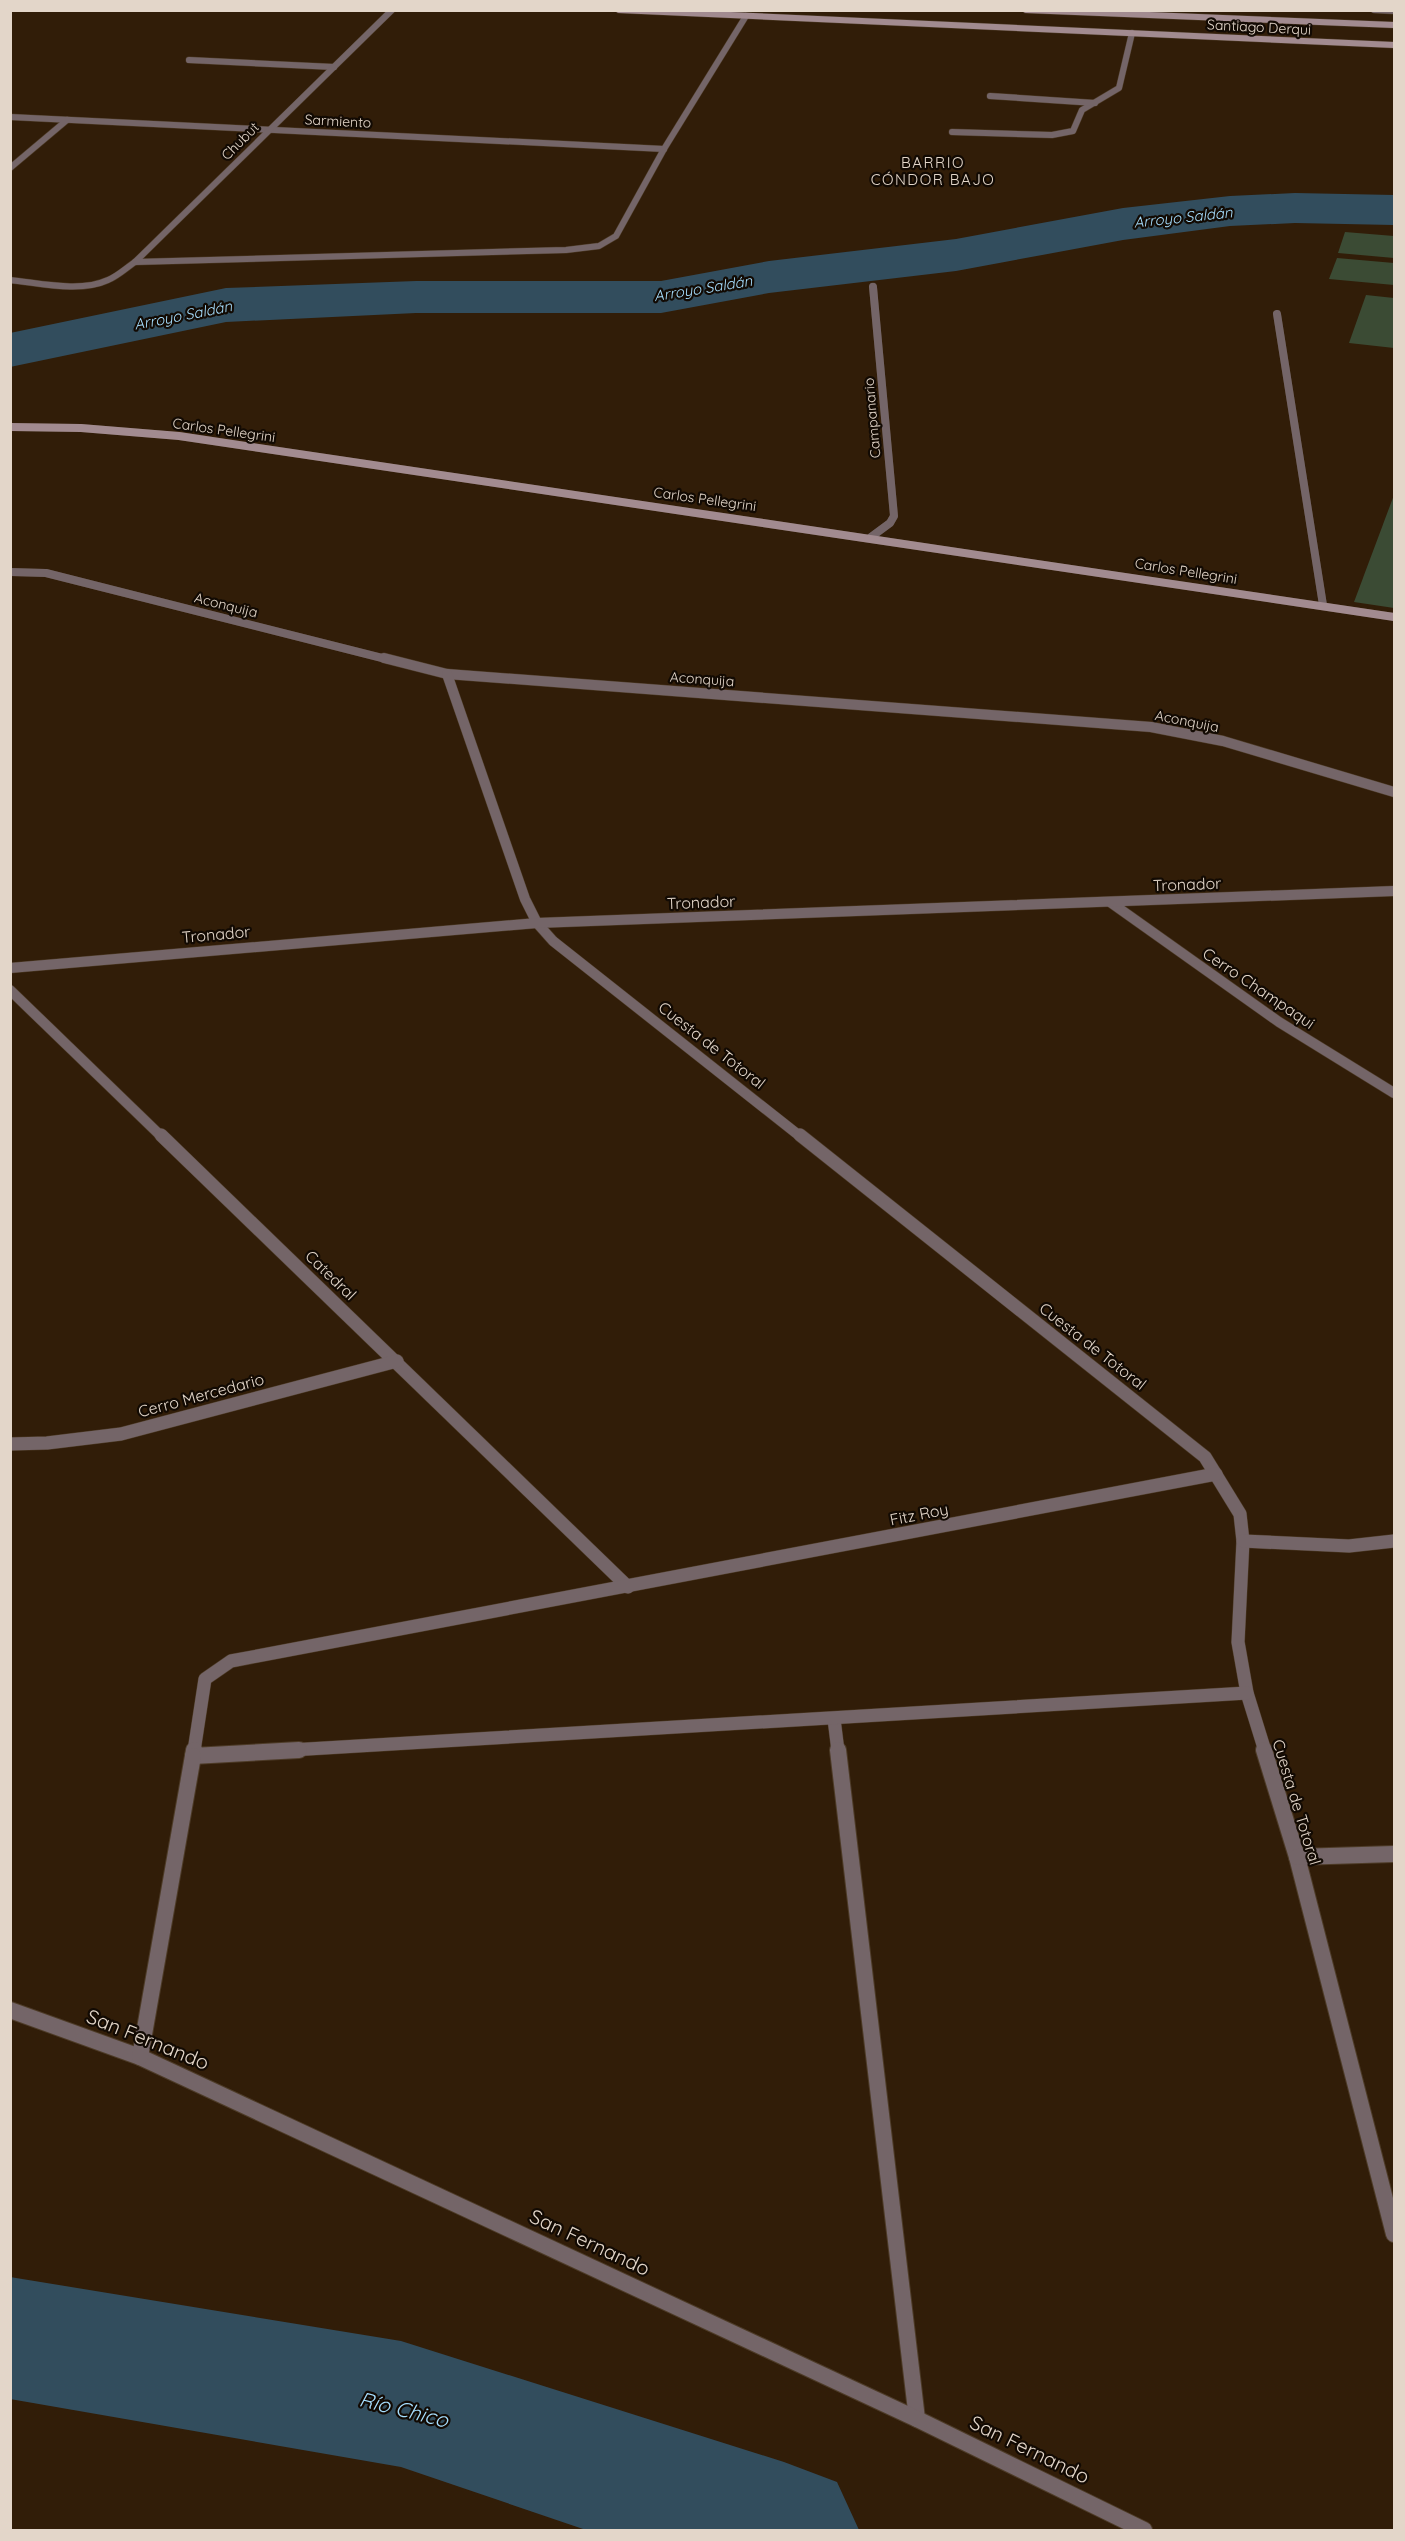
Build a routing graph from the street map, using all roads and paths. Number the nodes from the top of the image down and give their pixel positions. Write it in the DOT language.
graph roads {
  1 [pos="392,10"];
  2 [pos="618,10"];
  3 [pos="1026,10"];
  4 [pos="1374,10"];
  5 [pos="1395,11"];
  6 [pos="703,12"];
  7 [pos="746,16"];
  8 [pos="1395,24"];
  9 [pos="1132,33"];
  10 [pos="1395,45"];
  11 [pos="189,60"];
  12 [pos="333,67"];
  13 [pos="990,96"];
  14 [pos="1095,103"];
  15 [pos="10,117"];
  16 [pos="67,120"];
  17 [pos="268,130"];
  18 [pos="952,132"];
  19 [pos="664,148"];
  20 [pos="10,168"];
  21 [pos="135,262"];
  22 [pos="10,280"];
  23 [pos="873,286"];
  24 [pos="1277,314"];
  25 [pos="10,427"];
  26 [pos="871,537"];
  27 [pos="10,572"];
  28 [pos="1323,605"];
  29 [pos="1395,617"];
  30 [pos="447,674"];
  31 [pos="1395,792"];
  32 [pos="1395,891"];
  33 [pos="1110,902"];
  34 [pos="537,923"];
  35 [pos="10,968"];
  36 [pos="10,990"];
  37 [pos="1395,1093"];
  38 [pos="397,1361"];
  39 [pos="10,1444"];
  40 [pos="1216,1474"];
  41 [pos="1243,1541"];
  42 [pos="1395,1541"];
  43 [pos="628,1587"];
  44 [pos="1247,1693"];
  45 [pos="834,1719"];
  46 [pos="193,1756"];
  47 [pos="1395,1854"];
  48 [pos="1297,1857"];
  49 [pos="10,2010"];
  50 [pos="140,2057"];
  51 [pos="1395,2234"];
  52 [pos="917,2419"];
  53 [pos="1144,2530"];
  1 -- 12 [label="street, Chubut"];
  2 -- 6 [label="main road, Santiago Derqui"];
  3 -- 8 [label="main road"];
  4 -- 5 [label="street"];
  6 -- 7 [label="main road, Santiago Derqui"];
  7 -- 9 [label="main road, Santiago Derqui"];
  7 -- 19 [label="street"];
  9 -- 10 [label="main road, Santiago Derqui"];
  9 -- 14 [label="street"];
  11 -- 12 [label="street"];
  12 -- 17 [label="street, Chubut"];
  13 -- 14 [label="street"];
  14 -- 18 [label="street"];
  15 -- 16 [label="street, Sarmiento"];
  16 -- 17 [label="street, Sarmiento"];
  16 -- 20 [label="street"];
  17 -- 19 [label="street, Sarmiento"];
  17 -- 21 [label="street, Chubut"];
  19 -- 21 [label="street"];
  21 -- 22 [label="street, Chubut"];
  23 -- 26 [label="street, Campanario"];
  24 -- 28 [label="street"];
  25 -- 26 [label="main road, Carlos Pellegrini"];
  26 -- 28 [label="main road, Carlos Pellegrini"];
  27 -- 30 [label="street, Aconquija"];
  28 -- 29 [label="main road, Carlos Pellegrini"];
  30 -- 31 [label="street, Aconquija"];
  30 -- 34 [label="street, Cuesta de Totoral"];
  32 -- 33 [label="street, Tronador"];
  33 -- 34 [label="street, Tronador"];
  33 -- 37 [label="street, Cerro Champaqui"];
  34 -- 35 [label="street, Tronador"];
  34 -- 40 [label="street, Cuesta de Totoral"];
  36 -- 38 [label="street, Catedral"];
  38 -- 39 [label="street, Cerro Mercedario"];
  38 -- 43 [label="street, Catedral"];
  40 -- 41 [label="street, Cuesta de Totoral"];
  40 -- 43 [label="street, Fitz Roy"];
  41 -- 42 [label="street"];
  41 -- 44 [label="street, Cuesta de Totoral"];
  43 -- 46 [label="street, Fitz Roy"];
  44 -- 45 [label="street"];
  44 -- 48 [label="street, Cuesta de Totoral"];
  45 -- 46 [label="street"];
  45 -- 52 [label="street"];
  46 -- 50 [label="street, Fitz Roy"];
  47 -- 48 [label="street"];
  48 -- 51 [label="street, Cuesta de Totoral"];
  49 -- 50 [label="street, San Fernando"];
  50 -- 52 [label="street, San Fernando"];
  52 -- 53 [label="street, San Fernando"];
}
